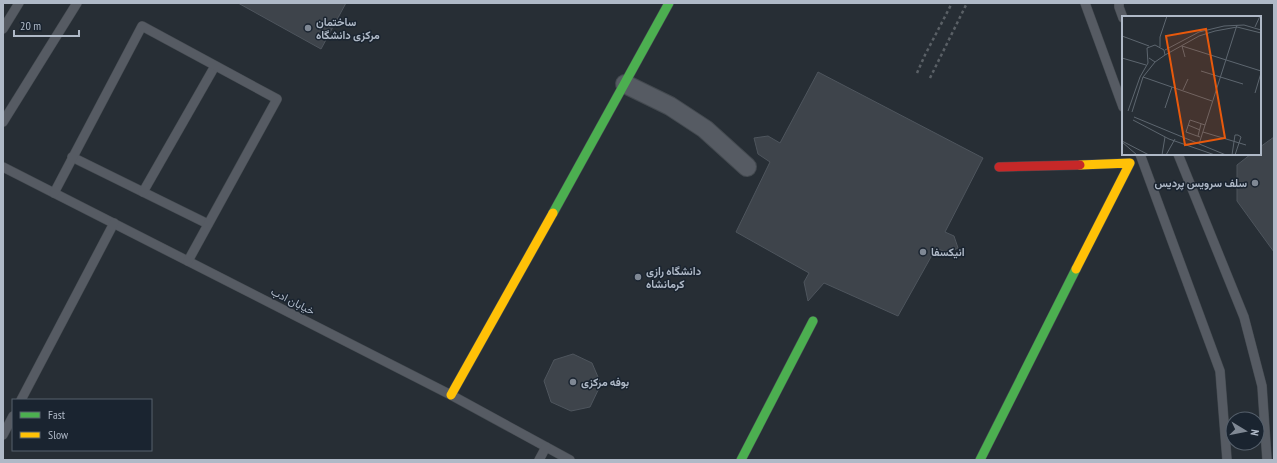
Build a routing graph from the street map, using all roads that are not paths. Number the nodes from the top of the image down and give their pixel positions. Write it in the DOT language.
graph roads {
  1 [pos="19,3"];
  2 [pos="77,3"];
  3 [pos="669,3"];
  4 [pos="1085,3"];
  5 [pos="1119,3"];
  6 [pos="1122,16"];
  7 [pos="3,29"];
  8 [pos="215,66"];
  9 [pos="625,84"];
  10 [pos="1122,104"];
  11 [pos="3,122"];
  12 [pos="1140,155"];
  13 [pos="1178,155"];
  14 [pos="72,156"];
  15 [pos="3,167"];
  16 [pos="747,167"];
  17 [pos="999,167"];
  18 [pos="142,192"];
  19 [pos="54,193"];
  20 [pos="114,223"];
  21 [pos="208,224"];
  22 [pos="188,261"];
  23 [pos="813,321"];
  24 [pos="451,395"];
  25 [pos="22,399"];
  26 [pos="12,418"];
  27 [pos="3,435"];
  28 [pos="546,447"];
  29 [pos="539,460"];
  30 [pos="570,460"];
  31 [pos="741,460"];
  32 [pos="980,460"];
  33 [pos="1227,460"];
  34 [pos="1267,460"];
  1 -- 7 [label="lane"];
  2 -- 11 [label="lane"];
  3 -- 9 [label="street"];
  4 -- 10 [label="lane"];
  5 -- 6 [label="lane"];
  8 -- 14 [label="lane"];
  8 -- 18 [label="lane"];
  8 -- 21 [label="lane"];
  9 -- 16 [label="street"];
  9 -- 24 [label="street"];
  12 -- 33 [label="lane"];
  13 -- 34 [label="lane"];
  14 -- 18 [label="lane"];
  14 -- 19 [label="lane"];
  15 -- 19 [label="lane, خیابان ادب"];
  17 -- 32 [label="street"];
  18 -- 21 [label="lane"];
  19 -- 20 [label="lane, خیابان ادب"];
  20 -- 22 [label="lane, خیابان ادب"];
  20 -- 25 [label="lane"];
  21 -- 22 [label="lane"];
  22 -- 24 [label="lane, خیابان ادب"];
  23 -- 31 [label="street"];
  24 -- 28 [label="lane, خیابان ادب"];
  26 -- 27 [label="lane"];
  28 -- 29 [label="lane"];
  28 -- 30 [label="lane, خیابان ادب"];
}
